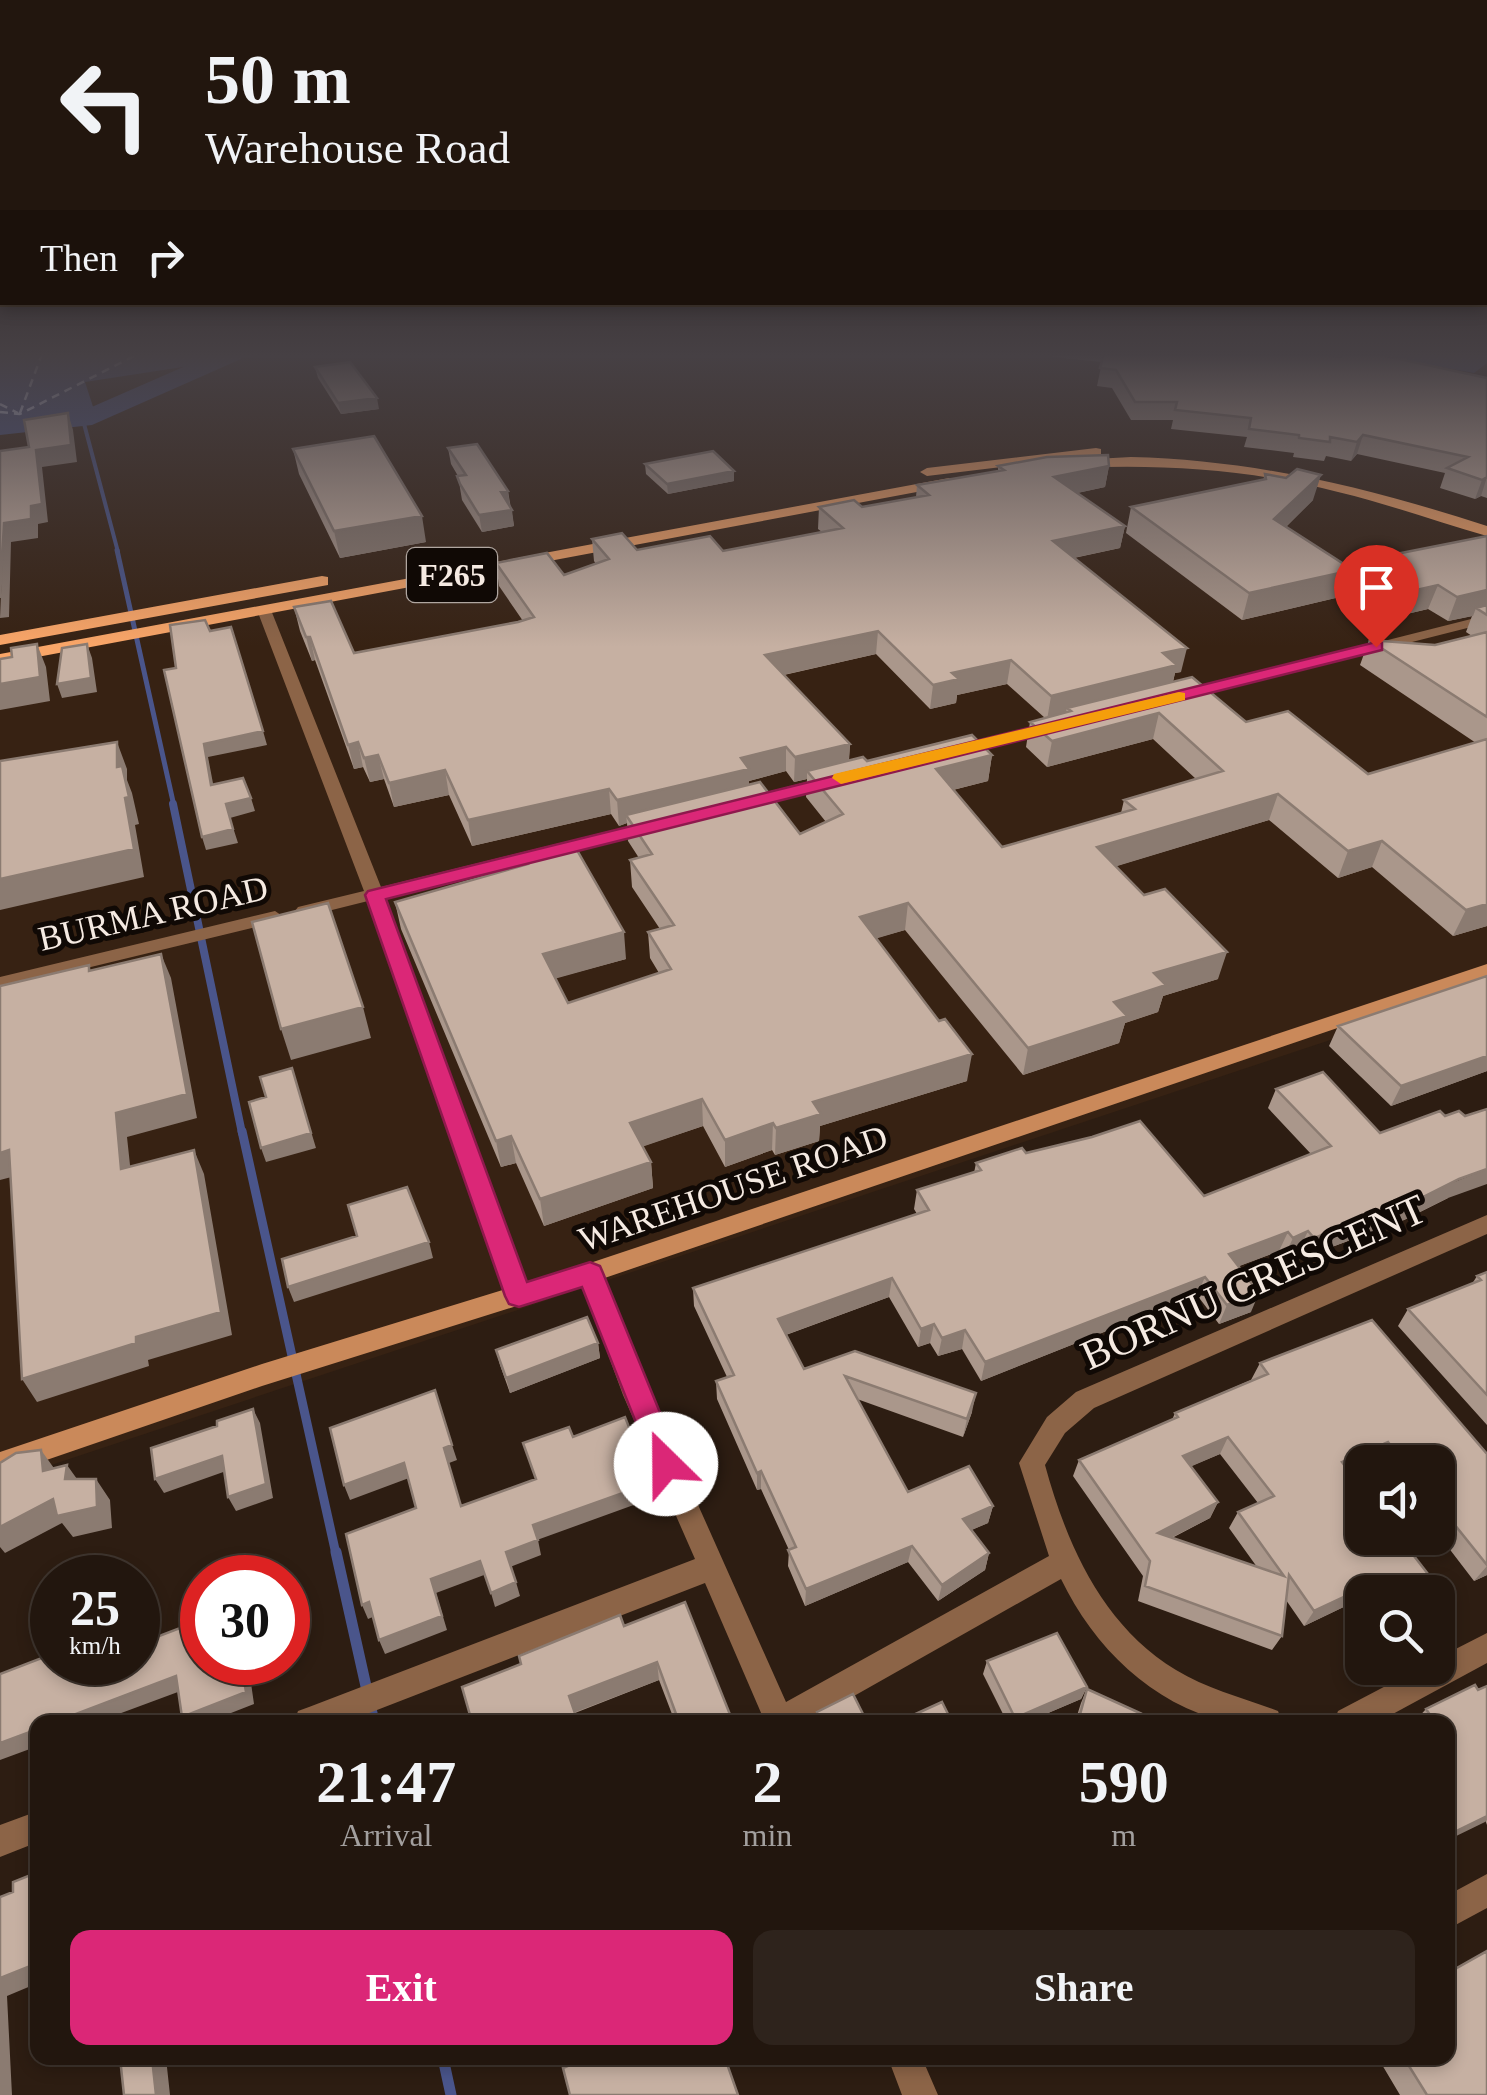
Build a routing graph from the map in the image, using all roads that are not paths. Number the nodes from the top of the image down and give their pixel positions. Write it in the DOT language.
graph roads {
  1 [pos="1158,452"];
  2 [pos="1190,452"];
  3 [pos="1487,521"];
  4 [pos="1487,532"];
  5 [pos="264,610"];
  6 [pos="1487,619"];
  7 [pos="139,624"];
  8 [pos="114,628"];
  9 [pos="0,640"];
  10 [pos="0,660"];
  11 [pos="1174,698"];
  12 [pos="1064,724"];
  13 [pos="927,756"];
  14 [pos="853,775"];
  15 [pos="730,806"];
  16 [pos="682,818"];
  17 [pos="375,895"];
  18 [pos="1487,970"];
  19 [pos="0,983"];
  20 [pos="1487,1224"];
  21 [pos="590,1273"];
  22 [pos="519,1296"];
  23 [pos="0,1464"];
  24 [pos="1065,1562"];
  25 [pos="710,1567"];
  26 [pos="1487,1646"];
  27 [pos="328,1715"];
  28 [pos="777,1715"];
  29 [pos="792,1715"];
  30 [pos="1250,1715"];
  31 [pos="1361,1715"];
  32 [pos="30,1829"];
  33 [pos="0,1841"];
  34 [pos="1487,1890"];
  35 [pos="1455,1909"];
  36 [pos="908,2065"];
  37 [pos="920,2095"];
  1 -- 7 [label="main road, F265"];
  2 -- 3 [label="main road, F265"];
  4 -- 5 [label="main road, F265"];
  5 -- 7 [label="main road, F265"];
  5 -- 17 [label="street"];
  6 -- 11 [label="street"];
  7 -- 8 [label="main road, F265"];
  8 -- 9 [label="main road, F265"];
  8 -- 10 [label="main road, F265"];
  12 -- 13 [label="street"];
  14 -- 15 [label="street"];
  16 -- 17 [label="street, BURMA ROAD"];
  17 -- 19 [label="street, BURMA ROAD"];
  17 -- 22 [label="street"];
  18 -- 21 [label="main road, WAREHOUSE ROAD"];
  20 -- 24 [label="street, BORNU CRESCENT"];
  21 -- 22 [label="main road, WAREHOUSE ROAD"];
  21 -- 25 [label="street"];
  22 -- 23 [label="main road, WAREHOUSE ROAD"];
  24 -- 29 [label="street"];
  24 -- 30 [label="street"];
  25 -- 27 [label="street"];
  25 -- 28 [label="street"];
  26 -- 31 [label="street"];
  32 -- 33 [label="street"];
  34 -- 35 [label="street"];
  36 -- 37 [label="street"];
}
